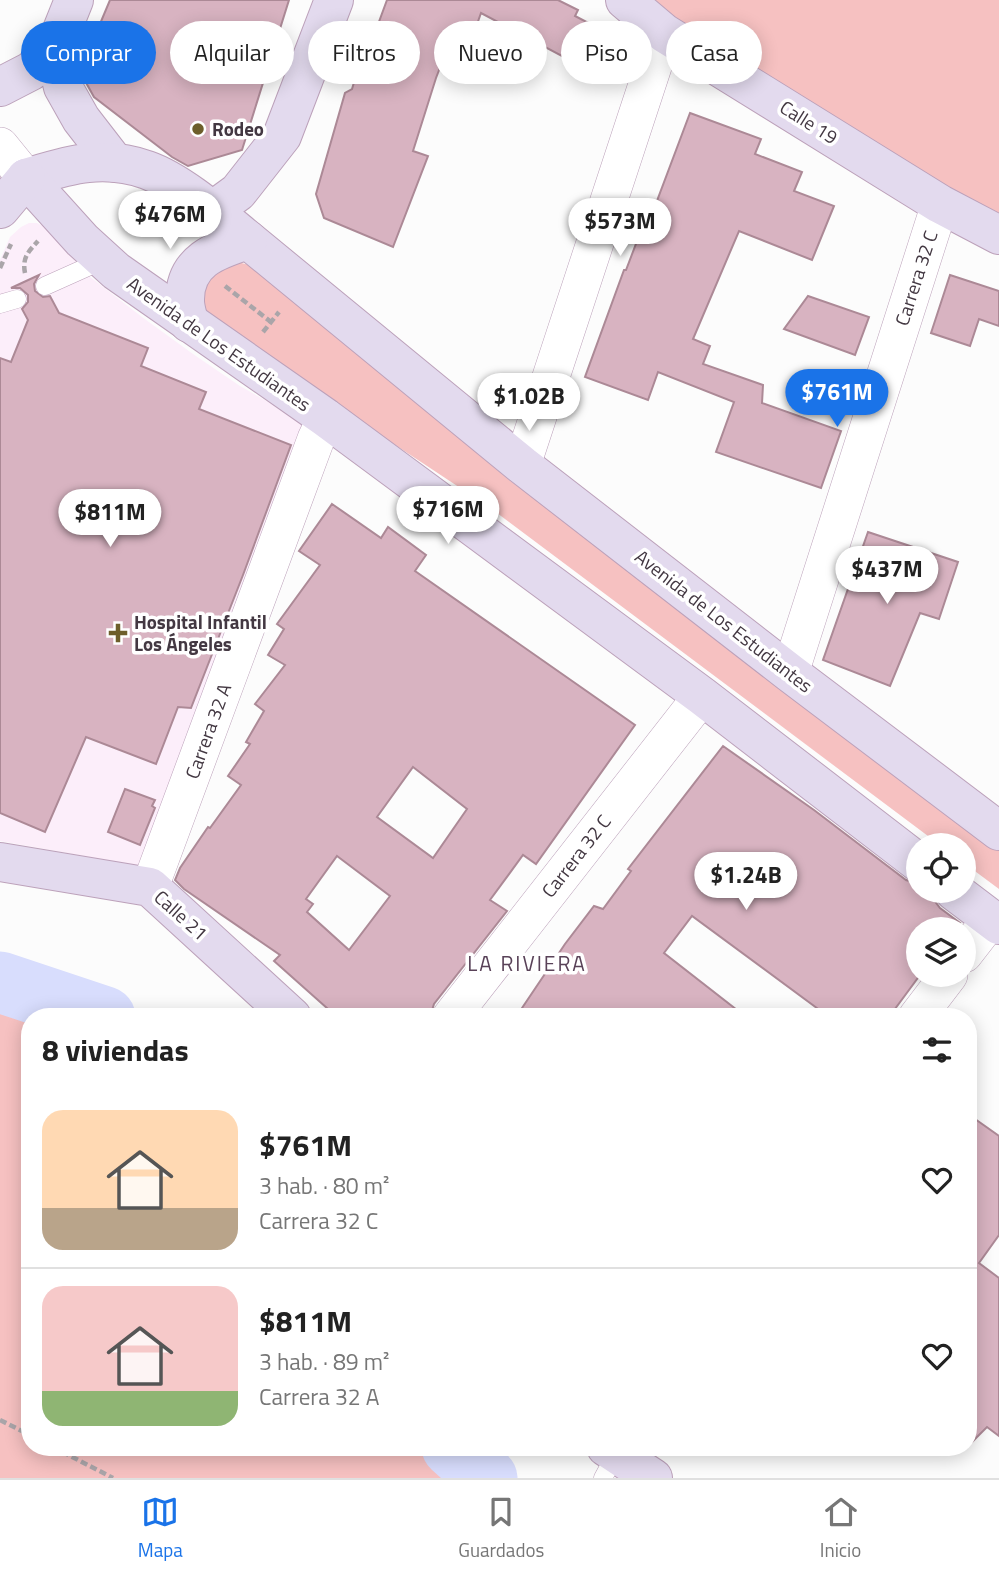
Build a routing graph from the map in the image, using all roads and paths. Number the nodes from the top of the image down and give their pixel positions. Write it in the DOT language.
graph roads {
  1 [pos="74,0"];
  2 [pos="334,0"];
  3 [pos="625,0"];
  4 [pos="66,21"];
  5 [pos="664,33"];
  6 [pos="21,76"];
  7 [pos="62,84"];
  8 [pos="0,87"];
  9 [pos="0,146"];
  10 [pos="115,163"];
  11 [pos="26,178"];
  12 [pos="940,204"];
  13 [pos="0,209"];
  14 [pos="212,211"];
  15 [pos="999,235"];
  16 [pos="248,240"];
  17 [pos="103,260"];
  18 [pos="45,286"];
  19 [pos="189,323"];
  20 [pos="326,418"];
  21 [pos="522,465"];
  22 [pos="790,673"];
  23 [pos="702,696"];
  24 [pos="999,831"];
  25 [pos="906,853"];
  26 [pos="0,862"];
  27 [pos="150,887"];
  28 [pos="970,903"];
  29 [pos="995,922"];
  30 [pos="976,942"];
  31 [pos="940,987"];
  32 [pos="282,1008"];
  33 [pos="458,1008"];
  34 [pos="924,1008"];
  35 [pos="0,1420"];
  36 [pos="21,1430"];
  37 [pos="70,1456"];
  38 [pos="608,1460"];
  39 [pos="113,1478"];
  40 [pos="653,1478"];
  1 -- 4 [label="main road"];
  2 -- 14 [label="main road"];
  3 -- 5 [label="main road, Calle 19"];
  5 -- 12 [label="main road, Calle 19"];
  5 -- 21 [label="street"];
  6 -- 8 [label="main road"];
  7 -- 10 [label="main road"];
  9 -- 11 [label="street"];
  10 -- 11 [label="main road, Avenida de Los Estudiantes"];
  10 -- 14 [label="main road, Avenida de Los Estudiantes"];
  11 -- 13 [label="main road"];
  11 -- 17 [label="main road, Avenida de Los Estudiantes"];
  12 -- 15 [label="main road, Calle 19"];
  12 -- 22 [label="street, Carrera 32 C"];
  14 -- 16 [label="main road, Avenida de Los Estudiantes"];
  16 -- 19 [label="main road"];
  16 -- 21 [label="main road, Avenida de Los Estudiantes"];
  17 -- 18 [label="lane"];
  17 -- 19 [label="main road, Avenida de Los Estudiantes"];
  19 -- 20 [label="main road, Avenida de Los Estudiantes"];
  20 -- 23 [label="main road, Avenida de Los Estudiantes"];
  20 -- 27 [label="street, Carrera 32 A"];
  21 -- 22 [label="main road, Avenida de Los Estudiantes"];
  22 -- 24 [label="main road, Avenida de Los Estudiantes"];
  23 -- 25 [label="main road, Avenida de Los Estudiantes"];
  23 -- 33 [label="street, Carrera 32 C"];
  26 -- 27 [label="main road, Calle 21"];
  27 -- 32 [label="main road, Calle 21"];
  28 -- 29 [label="main road"];
  29 -- 30 [label="street"];
  31 -- 34 [label="street"];
  35 -- 36 [label="path"];
  37 -- 39 [label="path"];
  38 -- 40 [label="main road"];
}
